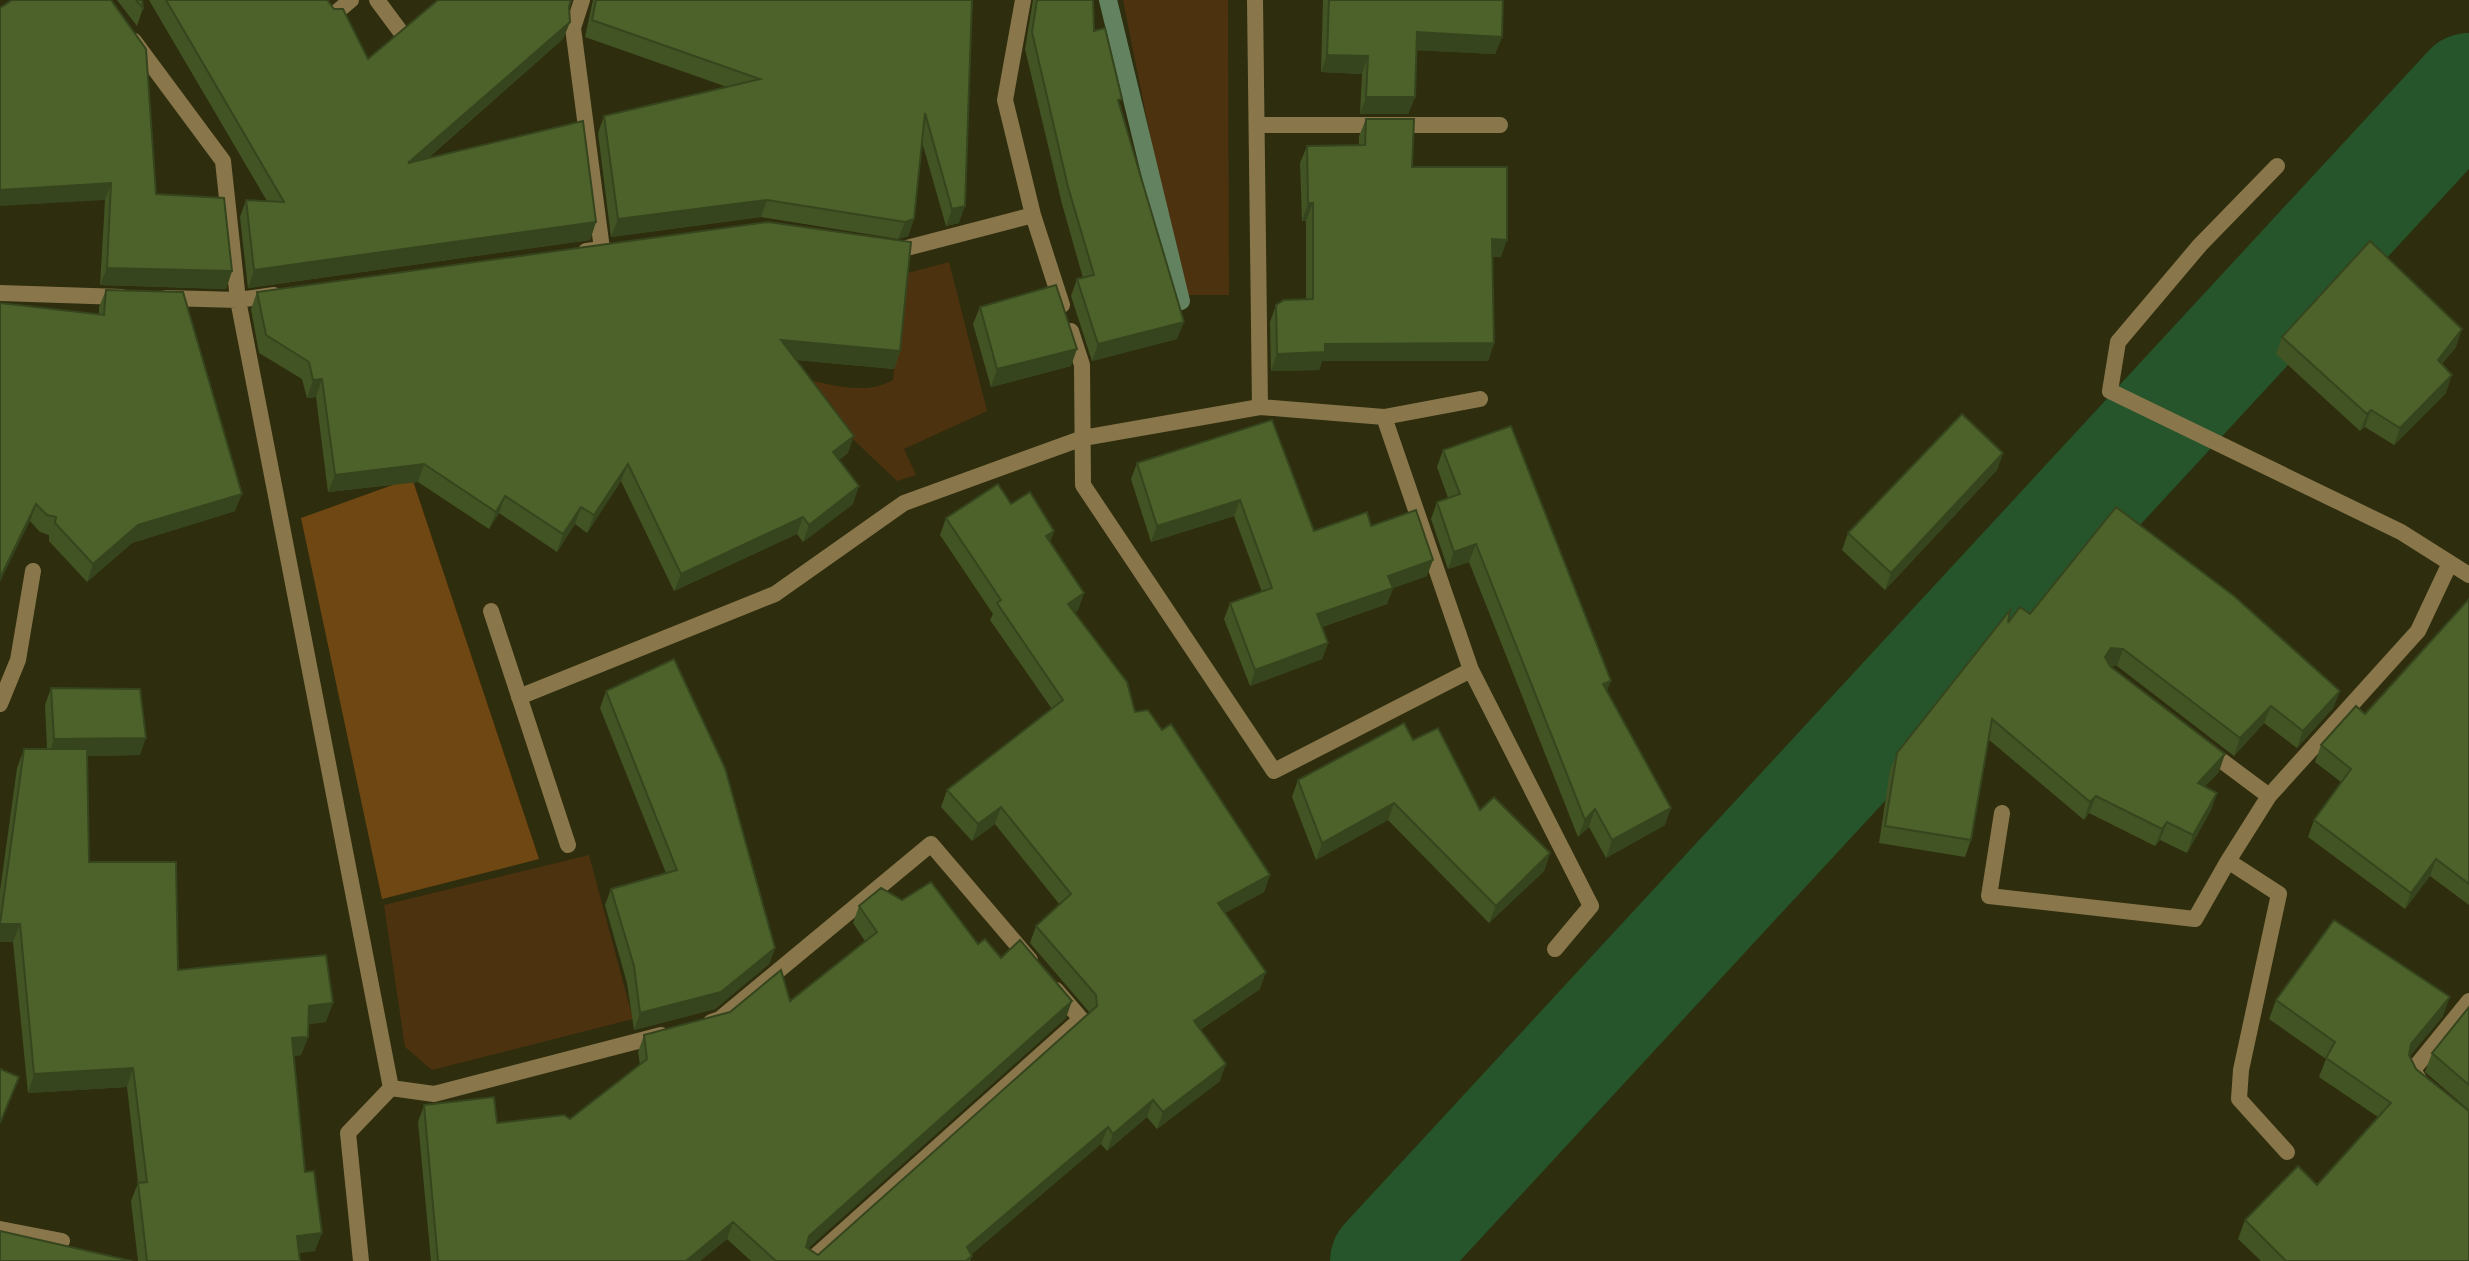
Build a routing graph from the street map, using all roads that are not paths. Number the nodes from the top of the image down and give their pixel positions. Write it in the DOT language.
graph roads {
  1 [pos="351,0"];
  2 [pos="377,0"];
  3 [pos="582,0"];
  4 [pos="1023,0"];
  5 [pos="1255,0"];
  6 [pos="332,16"];
  7 [pos="122,25"];
  8 [pos="400,31"];
  9 [pos="1257,125"];
  10 [pos="1500,125"];
  11 [pos="2277,166"];
  12 [pos="1033,215"];
  13 [pos="868,245"];
  14 [pos="571,253"];
  15 [pos="0,293"];
  16 [pos="286,293"];
  17 [pos="238,300"];
  18 [pos="1480,399"];
  19 [pos="1260,407"];
  20 [pos="1384,417"];
  21 [pos="1083,438"];
  22 [pos="2450,563"];
  23 [pos="33,571"];
  24 [pos="2469,575"];
  25 [pos="491,611"];
  26 [pos="1471,670"];
  27 [pos="519,697"];
  28 [pos="0,704"];
  29 [pos="2195,740"];
  30 [pos="2269,796"];
  31 [pos="2002,813"];
  32 [pos="568,845"];
  33 [pos="2228,861"];
  34 [pos="1555,949"];
  35 [pos="2469,1001"];
  36 [pos="391,1088"];
  37 [pos="2437,1097"];
  38 [pos="2287,1152"];
  39 [pos="0,1229"];
  40 [pos="62,1241"];
  41 [pos="361,1261"];
  42 [pos="810,1261"];
  1 -- 6 [label="street"];
  2 -- 8 [label="street"];
  3 -- 14 [label="street"];
  4 -- 12 [label="street"];
  5 -- 9 [label="street"];
  7 -- 17 [label="street"];
  9 -- 10 [label="street"];
  9 -- 19 [label="street"];
  11 -- 22 [label="street"];
  12 -- 13 [label="street"];
  12 -- 21 [label="street"];
  15 -- 17 [label="street"];
  16 -- 17 [label="street"];
  17 -- 36 [label="street"];
  18 -- 20 [label="street"];
  19 -- 20 [label="street"];
  19 -- 21 [label="street"];
  20 -- 26 [label="street"];
  21 -- 26 [label="street"];
  21 -- 27 [label="street"];
  22 -- 24 [label="street"];
  22 -- 30 [label="street"];
  23 -- 28 [label="street"];
  25 -- 27 [label="street"];
  26 -- 34 [label="street"];
  27 -- 32 [label="street"];
  29 -- 30 [label="street"];
  30 -- 33 [label="street"];
  31 -- 33 [label="street"];
  33 -- 38 [label="street"];
  35 -- 37 [label="street"];
  36 -- 41 [label="street"];
  36 -- 42 [label="street"];
  39 -- 40 [label="street"];
}
